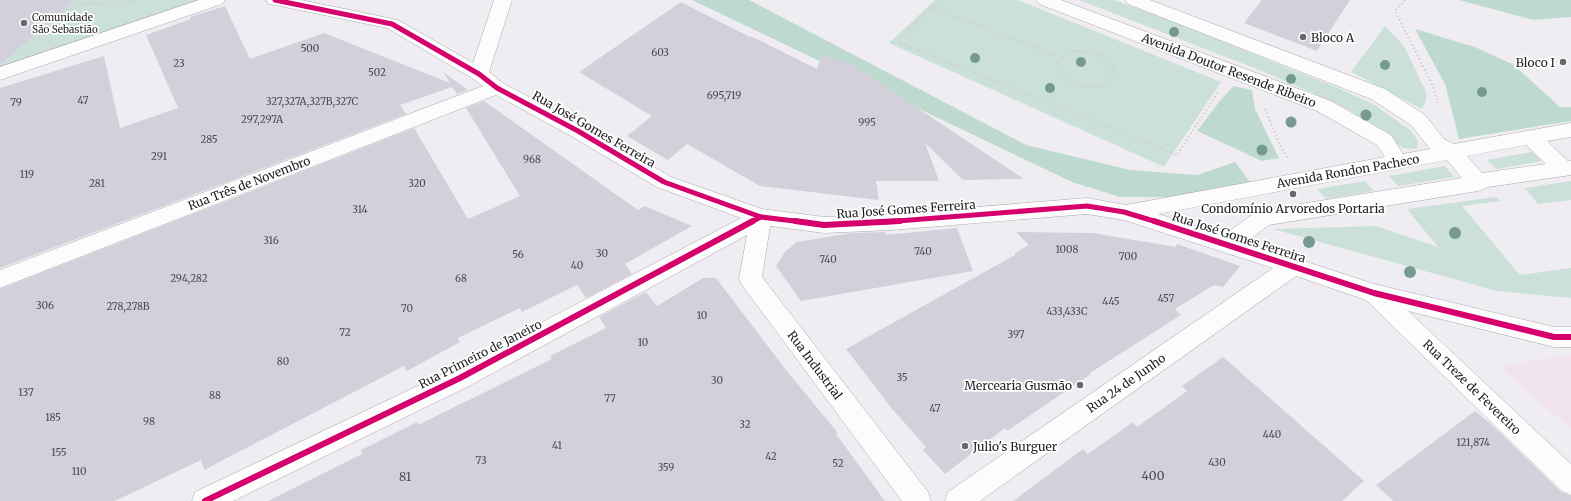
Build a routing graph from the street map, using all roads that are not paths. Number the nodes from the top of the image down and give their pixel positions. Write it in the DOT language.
graph roads {
  1 [pos="216,0"];
  2 [pos="275,0"];
  3 [pos="503,0"];
  4 [pos="1045,0"];
  5 [pos="1134,0"];
  6 [pos="0,74"];
  7 [pos="479,74"];
  8 [pos="497,88"];
  9 [pos="1571,130"];
  10 [pos="1530,137"];
  11 [pos="1451,152"];
  12 [pos="1398,162"];
  13 [pos="1567,169"];
  14 [pos="1478,183"];
  15 [pos="1124,212"];
  16 [pos="760,217"];
  17 [pos="1226,244"];
  18 [pos="1294,266"];
  19 [pos="0,279"];
  20 [pos="1374,293"];
  21 [pos="1571,336"];
  22 [pos="1571,482"];
  23 [pos="205,501"];
  24 [pos="918,501"];
  25 [pos="958,501"];
  1 -- 6 [label="street"];
  2 -- 7 [label="street, Rua José Gomes Ferreira"];
  3 -- 7 [label="street"];
  4 -- 12 [label="street, Avenida Doutor Resende Ribeiro"];
  5 -- 11 [label="street"];
  7 -- 8 [label="street, Rua José Gomes Ferreira"];
  8 -- 16 [label="street, Rua José Gomes Ferreira"];
  8 -- 19 [label="street, Rua Três de Novembro"];
  9 -- 10 [label="street, Avenida Rondon Pacheco"];
  10 -- 11 [label="street, Avenida Rondon Pacheco"];
  10 -- 13 [label="street"];
  11 -- 12 [label="street, Avenida Rondon Pacheco"];
  11 -- 14 [label="street"];
  12 -- 15 [label="street, Avenida Rondon Pacheco"];
  13 -- 14 [label="street"];
  14 -- 17 [label="street"];
  15 -- 16 [label="street, Rua José Gomes Ferreira"];
  15 -- 17 [label="street, Rua José Gomes Ferreira"];
  16 -- 23 [label="street, Rua Primeiro de Janeiro"];
  16 -- 24 [label="street, Rua Industrial"];
  17 -- 18 [label="street, Rua José Gomes Ferreira"];
  18 -- 20 [label="street, Rua José Gomes Ferreira"];
  18 -- 25 [label="street, Rua 24 de Junho"];
  20 -- 21 [label="street, Rua José Gomes Ferreira"];
  20 -- 22 [label="street, Rua Treze de Fevereiro"];
}
